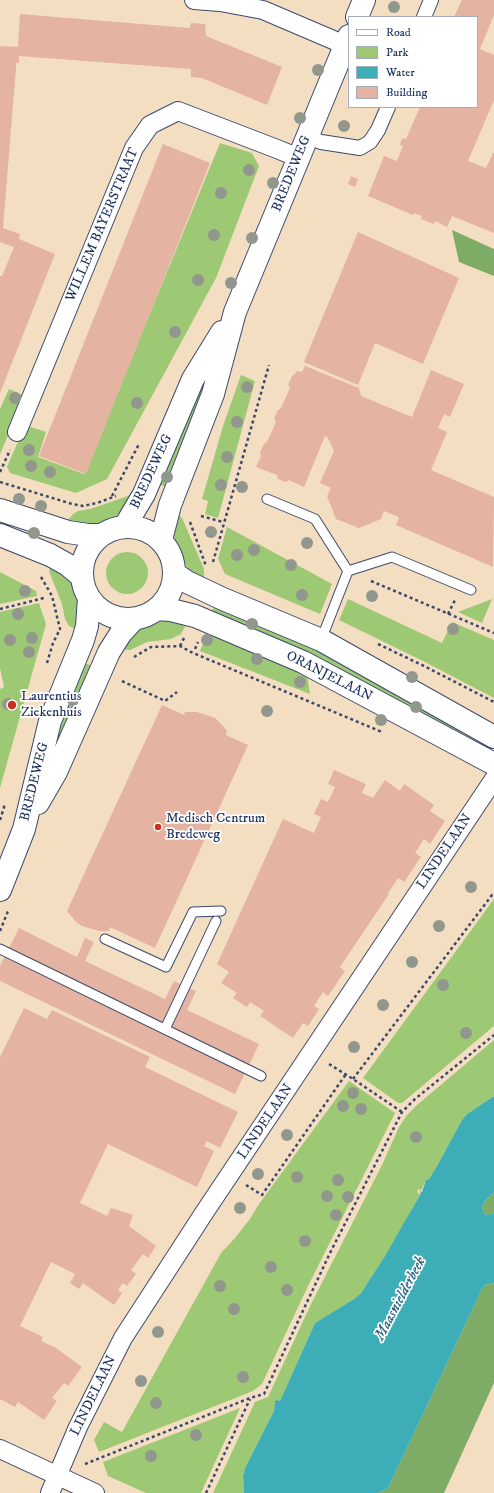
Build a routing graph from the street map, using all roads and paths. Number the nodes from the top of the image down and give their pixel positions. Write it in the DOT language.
graph roads {
  1 [pos="194,0"];
  2 [pos="364,0"];
  3 [pos="431,0"];
  4 [pos="357,16"];
  5 [pos="424,16"];
  6 [pos="347,41"];
  7 [pos="388,108"];
  8 [pos="308,136"];
  9 [pos="299,158"];
  10 [pos="235,312"];
  11 [pos="269,365"];
  12 [pos="18,432"];
  13 [pos="134,452"];
  14 [pos="0,482"];
  15 [pos="119,495"];
  16 [pos="112,497"];
  17 [pos="267,499"];
  18 [pos="0,510"];
  19 [pos="186,516"];
  20 [pos="201,516"];
  21 [pos="223,522"];
  22 [pos="125,526"];
  23 [pos="0,535"];
  24 [pos="101,535"];
  25 [pos="161,540"];
  26 [pos="213,562"];
  27 [pos="208,570"];
  28 [pos="348,571"];
  29 [pos="174,573"];
  30 [pos="81,576"];
  31 [pos="42,577"];
  32 [pos="471,590"];
  33 [pos="44,598"];
  34 [pos="88,598"];
  35 [pos="0,609"];
  36 [pos="157,609"];
  37 [pos="134,619"];
  38 [pos="60,629"];
  39 [pos="67,633"];
  40 [pos="494,634"];
  41 [pos="321,640"];
  42 [pos="378,644"];
  43 [pos="127,656"];
  44 [pos="47,663"];
  45 [pos="122,681"];
  46 [pos="177,692"];
  47 [pos="494,702"];
  48 [pos="386,733"];
  49 [pos="494,737"];
  50 [pos="493,776"];
  51 [pos="24,828"];
  52 [pos="0,890"];
  53 [pos="494,896"];
  54 [pos="221,910"];
  55 [pos="216,921"];
  56 [pos="105,940"];
  57 [pos="0,949"];
  58 [pos="165,1029"];
  59 [pos="494,1035"];
  60 [pos="311,1054"];
  61 [pos="346,1074"];
  62 [pos="261,1076"];
  63 [pos="353,1078"];
  64 [pos="402,1112"];
  65 [pos="230,1175"];
  66 [pos="250,1398"];
  67 [pos="0,1449"];
  68 [pos="57,1476"];
  69 [pos="50,1493"];
  70 [pos="95,1493"];
  71 [pos="206,1493"];
  1 -- 6 [label="street"];
  2 -- 4 [label="street"];
  3 -- 5 [label="street"];
  6 -- 8 [label="street, BREDEWEG"];
  7 -- 8 [label="street"];
  8 -- 9 [label="street, BREDEWEG"];
  9 -- 10 [label="street, BREDEWEG"];
  9 -- 12 [label="street, WILLEM BAYERSTRAAT"];
  10 -- 22 [label="street, BREDEWEG"];
  10 -- 25 [label="street, BREDEWEG"];
  11 -- 21 [label="path"];
  13 -- 16 [label="path"];
  14 -- 16 [label="path"];
  15 -- 16 [label="path"];
  17 -- 28 [label="lane"];
  18 -- 24 [label="street"];
  19 -- 27 [label="path"];
  20 -- 21 [label="path"];
  21 -- 26 [label="path"];
  22 -- 24 [label="street"];
  22 -- 25 [label="street"];
  23 -- 30 [label="street"];
  24 -- 30 [label="street"];
  25 -- 29 [label="street"];
  28 -- 32 [label="lane"];
  28 -- 40 [label="path"];
  28 -- 41 [label="lane"];
  29 -- 36 [label="street"];
  29 -- 41 [label="street, ORANJELAAN"];
  30 -- 34 [label="street"];
  31 -- 38 [label="path"];
  33 -- 35 [label="path"];
  34 -- 37 [label="street"];
  34 -- 51 [label="street, BREDEWEG"];
  36 -- 37 [label="street"];
  36 -- 50 [label="street, ORANJELAAN"];
  37 -- 51 [label="street, BREDEWEG"];
  38 -- 39 [label="path"];
  38 -- 44 [label="path"];
  41 -- 49 [label="street, ORANJELAAN"];
  42 -- 47 [label="path"];
  43 -- 48 [label="path"];
  45 -- 46 [label="path"];
  50 -- 60 [label="street, LINDELAAN"];
  51 -- 52 [label="street, BREDEWEG"];
  53 -- 63 [label="path"];
  54 -- 56 [label="lane"];
  55 -- 58 [label="lane"];
  57 -- 58 [label="lane"];
  58 -- 62 [label="lane"];
  59 -- 64 [label="path"];
  60 -- 61 [label="path"];
  60 -- 65 [label="street, LINDELAAN"];
  61 -- 63 [label="path"];
  61 -- 65 [label="path"];
  63 -- 64 [label="path"];
  64 -- 66 [label="path"];
  65 -- 68 [label="street, LINDELAAN"];
  66 -- 68 [label="path"];
  66 -- 71 [label="path"];
  67 -- 68 [label="street"];
  68 -- 69 [label="street, LINDELAAN"];
  68 -- 70 [label="street"];
}
